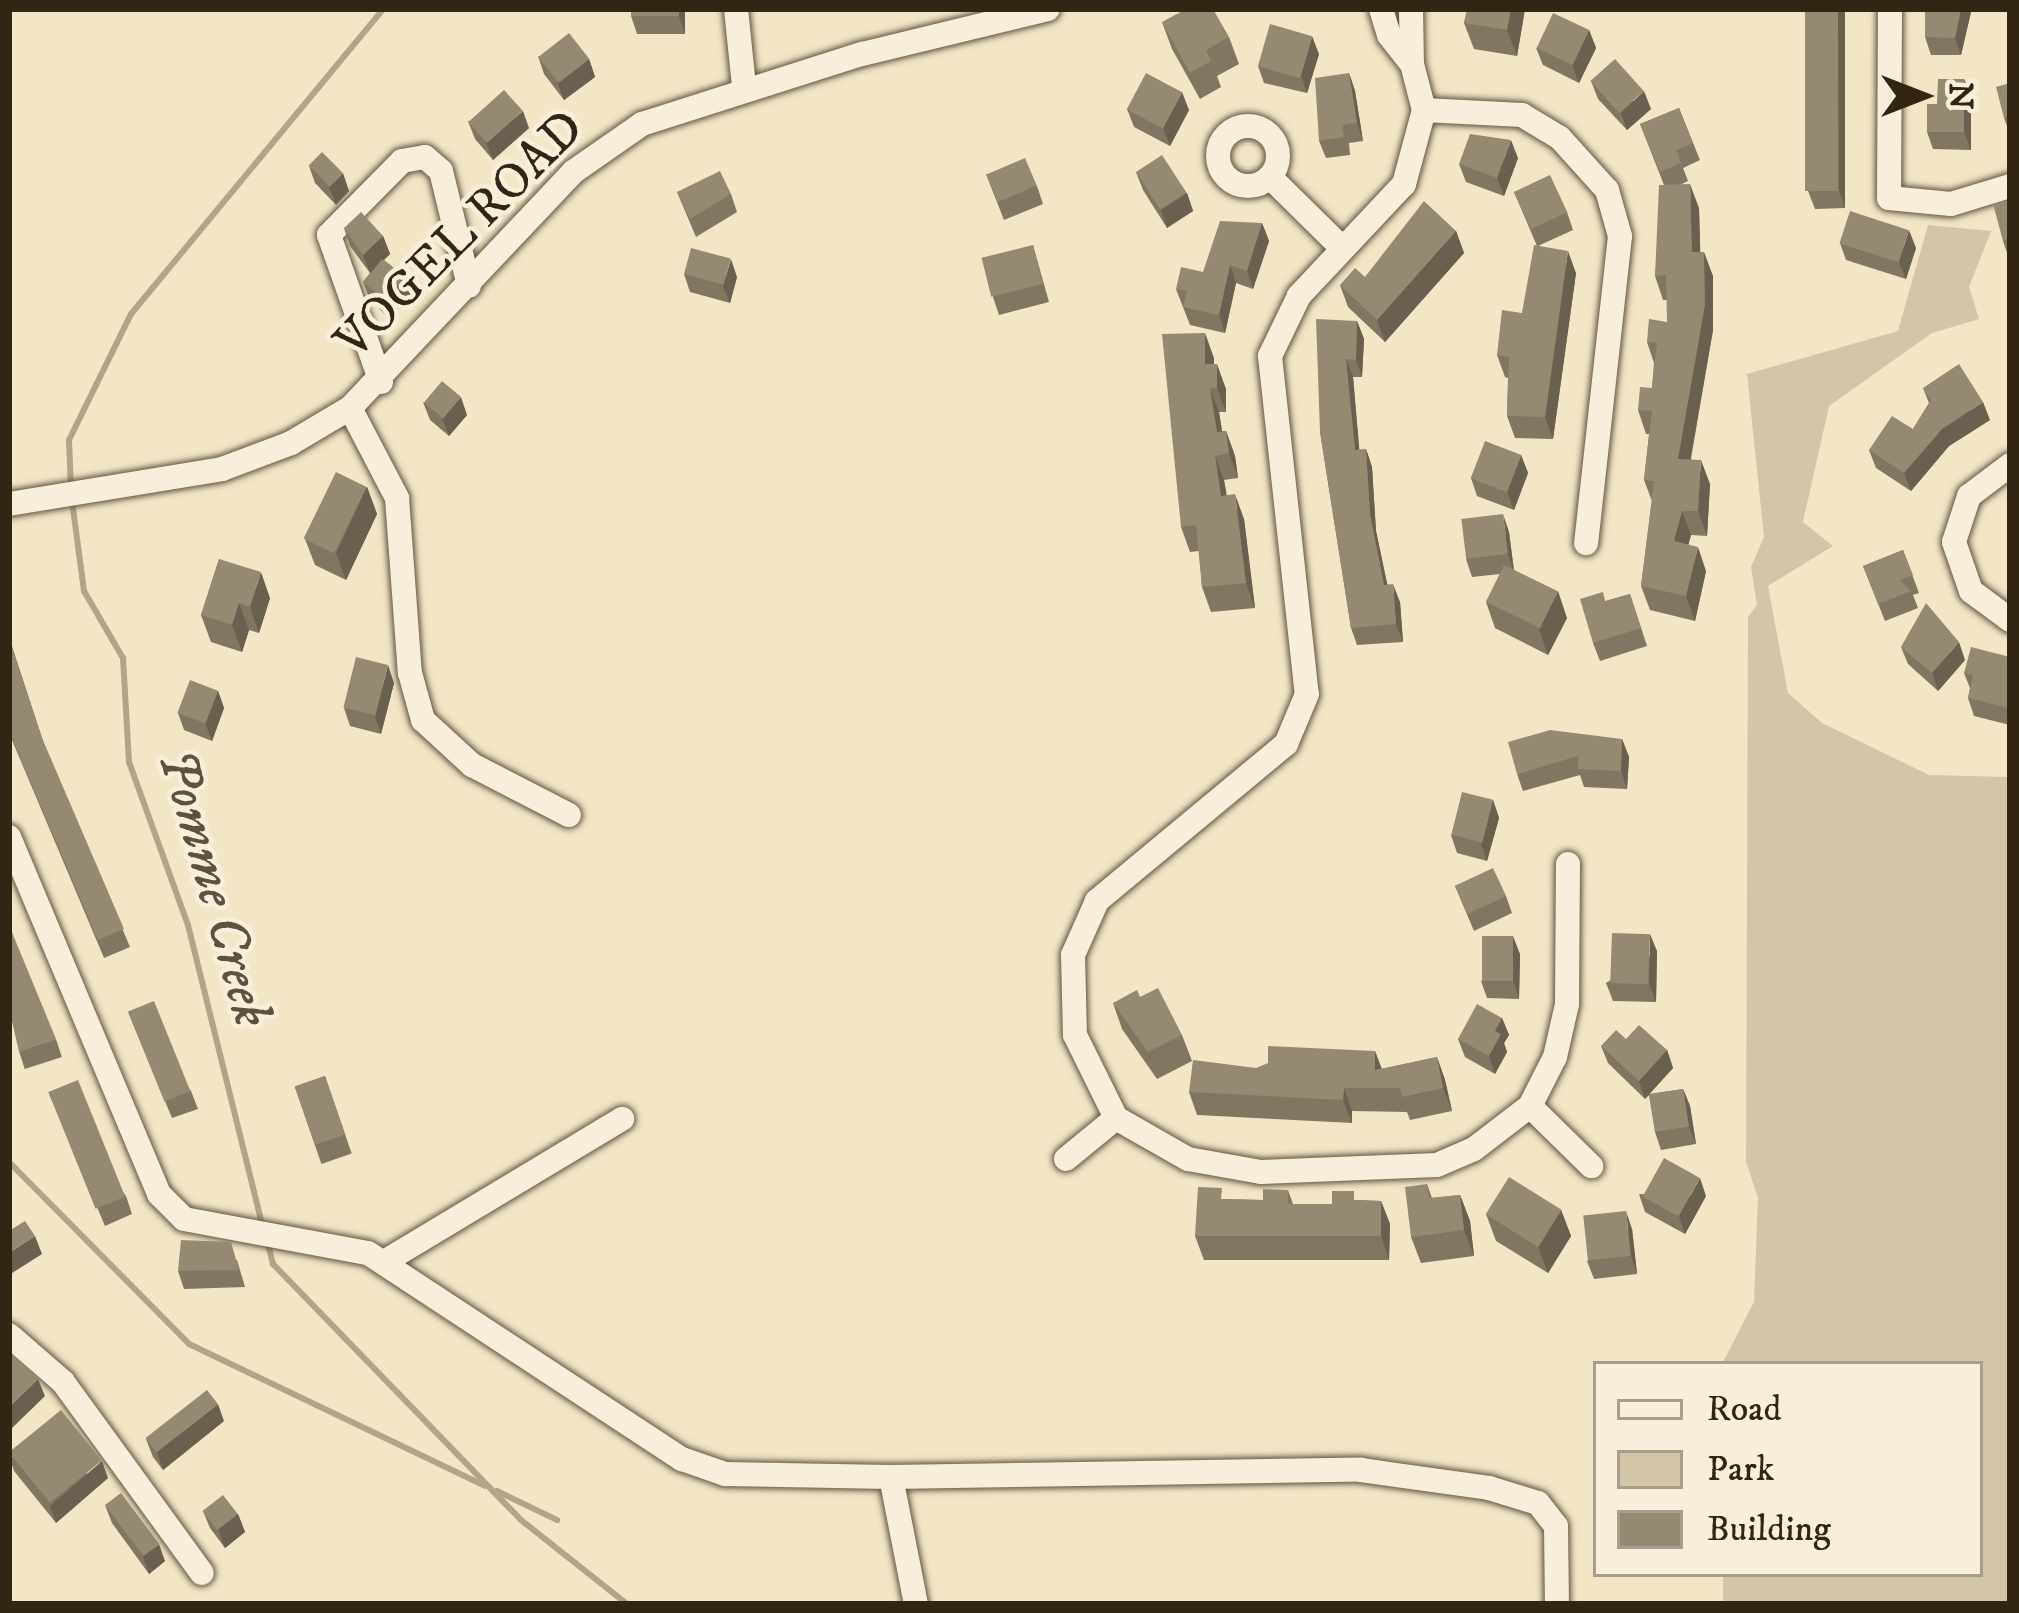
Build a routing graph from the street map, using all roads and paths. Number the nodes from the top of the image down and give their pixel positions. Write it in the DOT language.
graph roads {
  1 [pos="736,9"];
  2 [pos="1048,9"];
  3 [pos="1381,9"];
  4 [pos="1411,9"];
  5 [pos="1890,9"];
  6 [pos="1412,64"];
  7 [pos="745,87"];
  8 [pos="1424,110"];
  9 [pos="1270,177"];
  10 [pos="2010,186"];
  11 [pos="1342,248"];
  12 [pos="469,286"];
  13 [pos="381,382"];
  14 [pos="350,408"];
  15 [pos="2010,465"];
  16 [pos="20,501"];
  17 [pos="1586,543"];
  18 [pos="2010,620"];
  19 [pos="569,815"];
  20 [pos="9,837"];
  21 [pos="1568,864"];
  22 [pos="1530,1106"];
  23 [pos="1116,1118"];
  24 [pos="622,1119"];
  25 [pos="1066,1159"];
  26 [pos="1591,1166"];
  27 [pos="384,1262"];
  28 [pos="9,1335"];
  29 [pos="891,1477"];
  30 [pos="202,1573"];
  31 [pos="916,1604"];
  32 [pos="1557,1604"];
  1 -- 7 [label="street"];
  2 -- 7 [label="street, VOGEL ROAD"];
  3 -- 6 [label="street"];
  4 -- 6 [label="street"];
  5 -- 10 [label="street"];
  6 -- 8 [label="street"];
  7 -- 12 [label="street, VOGEL ROAD"];
  8 -- 11 [label="street"];
  8 -- 17 [label="street"];
  9 -- 11 [label="street"];
  11 -- 23 [label="street"];
  12 -- 13 [label="street, VOGEL ROAD"];
  12 -- 13 [label="street"];
  13 -- 14 [label="street, VOGEL ROAD"];
  14 -- 16 [label="street, VOGEL ROAD"];
  14 -- 19 [label="street"];
  15 -- 18 [label="street"];
  20 -- 27 [label="street"];
  21 -- 22 [label="street"];
  22 -- 23 [label="street"];
  22 -- 26 [label="street"];
  23 -- 25 [label="street"];
  24 -- 27 [label="street"];
  27 -- 29 [label="street"];
  28 -- 30 [label="street"];
  29 -- 31 [label="street"];
  29 -- 32 [label="street"];
}
